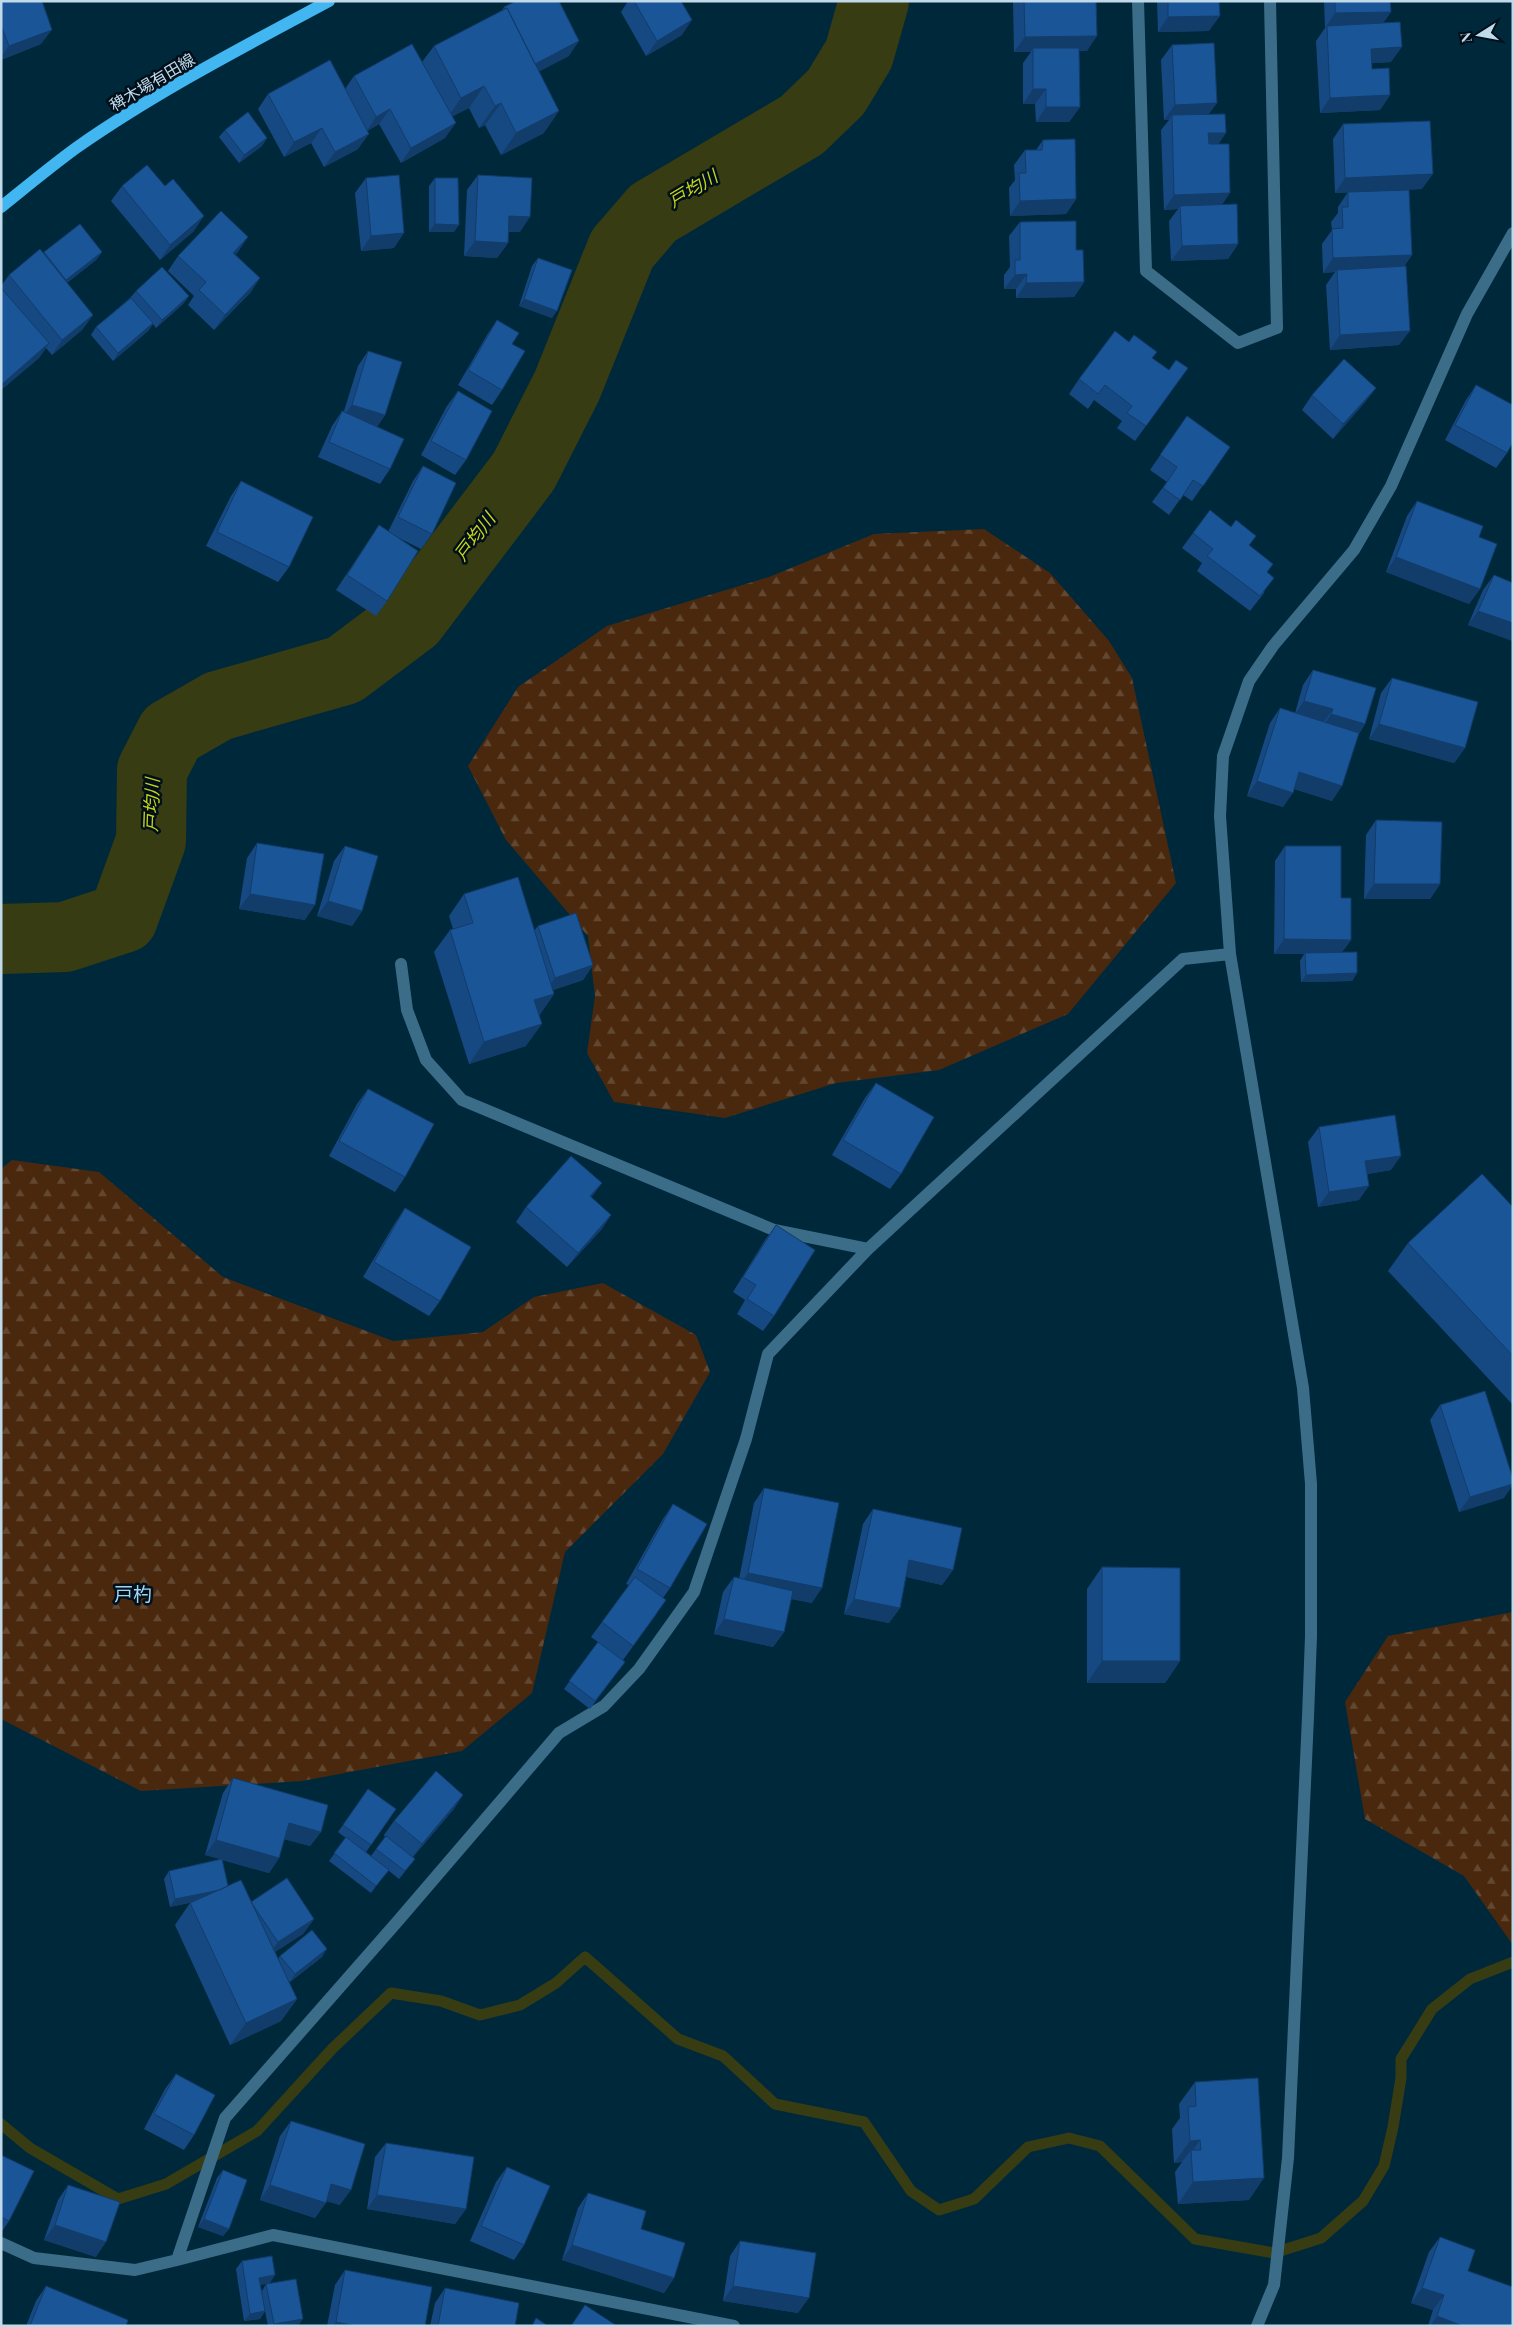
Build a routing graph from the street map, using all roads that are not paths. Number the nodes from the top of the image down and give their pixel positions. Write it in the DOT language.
graph roads {
  1 [pos="329,1"];
  2 [pos="1138,1"];
  3 [pos="1270,1"];
  4 [pos="1,207"];
  5 [pos="1513,233"];
  6 [pos="1230,954"];
  7 [pos="401,964"];
  8 [pos="868,1249"];
  9 [pos="1,2242"];
  10 [pos="177,2260"];
  11 [pos="734,2326"];
  12 [pos="1257,2326"];
  1 -- 4 [label="main road, 稗木場有田線"];
  2 -- 3 [label="street"];
  5 -- 6 [label="street"];
  6 -- 8 [label="street"];
  6 -- 12 [label="street"];
  7 -- 8 [label="street"];
  8 -- 10 [label="street"];
  9 -- 10 [label="street"];
  10 -- 11 [label="street"];
}
